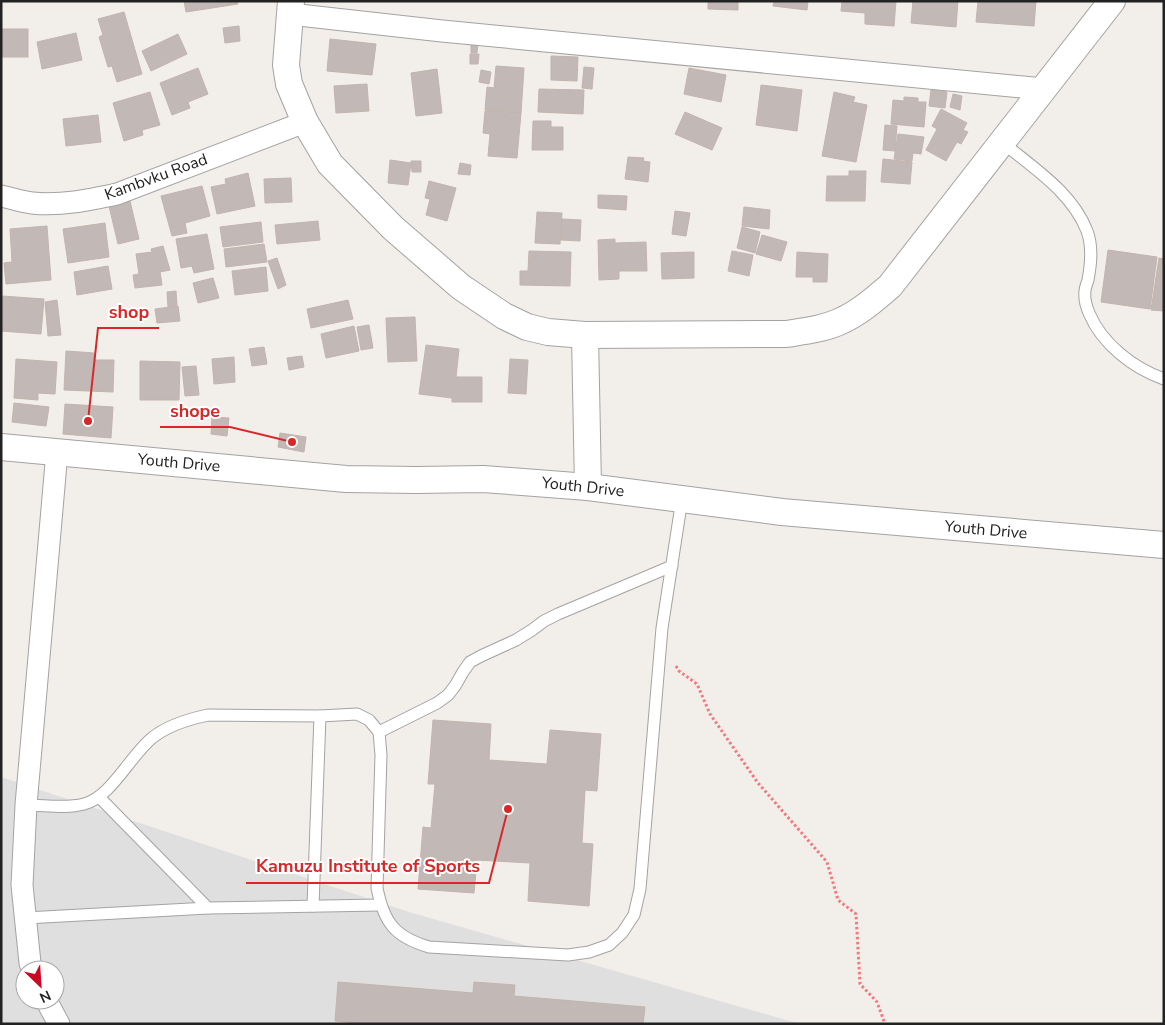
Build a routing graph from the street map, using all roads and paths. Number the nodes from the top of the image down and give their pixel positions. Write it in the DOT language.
graph roads {
  1 [pos="1112,1"];
  2 [pos="291,8"];
  3 [pos="1043,89"];
  4 [pos="305,122"];
  5 [pos="1002,142"];
  6 [pos="1,196"];
  7 [pos="585,335"];
  8 [pos="1164,379"];
  9 [pos="1,446"];
  10 [pos="57,452"];
  11 [pos="588,486"];
  12 [pos="682,499"];
  13 [pos="1164,545"];
  14 [pos="672,566"];
  15 [pos="675,663"];
  16 [pos="320,716"];
  17 [pos="379,732"];
  18 [pos="99,797"];
  19 [pos="26,805"];
  20 [pos="380,904"];
  21 [pos="312,906"];
  22 [pos="208,908"];
  23 [pos="26,918"];
  24 [pos="30,960"];
  25 [pos="51,1010"];
  26 [pos="59,1024"];
  27 [pos="885,1024"];
  1 -- 3 [label="street"];
  2 -- 3 [label="street"];
  2 -- 4 [label="street"];
  3 -- 5 [label="street"];
  4 -- 6 [label="street, Kambvku Road"];
  4 -- 7 [label="street"];
  5 -- 7 [label="street"];
  5 -- 8 [label="lane"];
  7 -- 11 [label="street"];
  9 -- 10 [label="street, Youth Drive"];
  10 -- 11 [label="street, Youth Drive"];
  10 -- 19 [label="street"];
  11 -- 12 [label="street, Youth Drive"];
  12 -- 13 [label="street, Youth Drive"];
  12 -- 14 [label="lane"];
  14 -- 17 [label="lane"];
  14 -- 20 [label="lane"];
  15 -- 27 [label="path"];
  16 -- 17 [label="lane"];
  16 -- 18 [label="lane"];
  16 -- 21 [label="lane"];
  17 -- 20 [label="lane"];
  18 -- 19 [label="lane"];
  18 -- 22 [label="lane"];
  19 -- 23 [label="street"];
  20 -- 21 [label="lane"];
  21 -- 22 [label="lane"];
  22 -- 23 [label="lane"];
  23 -- 24 [label="street"];
  25 -- 26 [label="street"];
}
